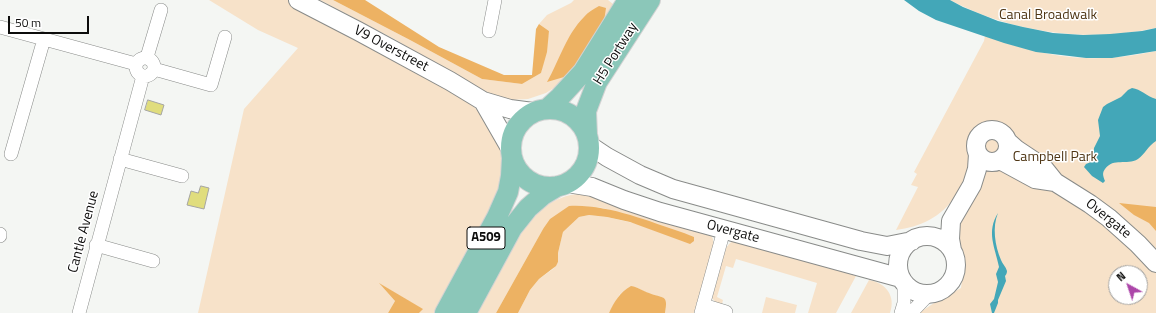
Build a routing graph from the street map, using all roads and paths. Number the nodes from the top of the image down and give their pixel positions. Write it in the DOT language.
graph roads {
  1 [pos="298,0"];
  2 [pos="495,0"];
  3 [pos="628,0"];
  4 [pos="650,0"];
  5 [pos="161,10"];
  6 [pos="0,27"];
  7 [pos="489,31"];
  8 [pos="225,37"];
  9 [pos="44,39"];
  10 [pos="142,60"];
  11 [pos="154,69"];
  12 [pos="143,76"];
  13 [pos="483,101"];
  14 [pos="540,110"];
  15 [pos="588,140"];
  16 [pos="1007,141"];
  17 [pos="511,153"];
  18 [pos="11,154"];
  19 [pos="978,154"];
  20 [pos="120,159"];
  21 [pos="998,161"];
  22 [pos="182,176"];
  23 [pos="1055,182"];
  24 [pos="563,184"];
  25 [pos="972,185"];
  26 [pos="952,221"];
  27 [pos="724,230"];
  28 [pos="920,239"];
  29 [pos="96,245"];
  30 [pos="952,250"];
  31 [pos="153,261"];
  32 [pos="1156,262"];
  33 [pos="903,280"];
  34 [pos="928,294"];
  35 [pos="702,309"];
  36 [pos="726,312"];
  37 [pos="79,313"];
  38 [pos="445,313"];
  39 [pos="466,313"];
  40 [pos="901,313"];
  41 [pos="911,313"];
  1 -- 13 [label="street, V9 Overstreet"];
  2 -- 7 [label="street"];
  3 -- 14 [label="main road, H5 Portway / A509"];
  4 -- 15 [label="main road, H5 Portway / A509"];
  5 -- 10 [label="street"];
  6 -- 9 [label="street"];
  8 -- 11 [label="street"];
  9 -- 10 [label="street"];
  9 -- 18 [label="street"];
  10 -- 11 [label="street"];
  10 -- 12 [label="street"];
  11 -- 12 [label="street"];
  12 -- 20 [label="street, Cantle Avenue"];
  13 -- 14 [label="street, V9 Overstreet"];
  13 -- 17 [label="street, V9 Overstreet"];
  14 -- 15 [label="main road"];
  14 -- 17 [label="main road, A509"];
  15 -- 24 [label="main road, A509"];
  15 -- 28 [label="street, Overgate"];
  16 -- 19 [label="street"];
  16 -- 21 [label="street"];
  16 -- 23 [label="street, Overgate"];
  17 -- 24 [label="main road"];
  17 -- 38 [label="main road, A509"];
  19 -- 21 [label="street"];
  19 -- 25 [label="street, Overgate"];
  20 -- 22 [label="street"];
  20 -- 29 [label="street, Cantle Avenue"];
  21 -- 23 [label="street, Overgate"];
  21 -- 25 [label="street, Overgate"];
  23 -- 32 [label="street, Overgate"];
  24 -- 27 [label="street, Overgate"];
  24 -- 39 [label="main road, A509"];
  25 -- 26 [label="street, Overgate"];
  26 -- 28 [label="street, Overgate"];
  26 -- 30 [label="street, Overgate"];
  27 -- 33 [label="street, Overgate"];
  27 -- 35 [label="street"];
  28 -- 30 [label="street"];
  28 -- 33 [label="street"];
  29 -- 31 [label="street"];
  29 -- 37 [label="street, Cantle Avenue"];
  30 -- 34 [label="street"];
  33 -- 34 [label="street"];
  33 -- 40 [label="street"];
  34 -- 41 [label="street"];
  35 -- 36 [label="street"];
}
